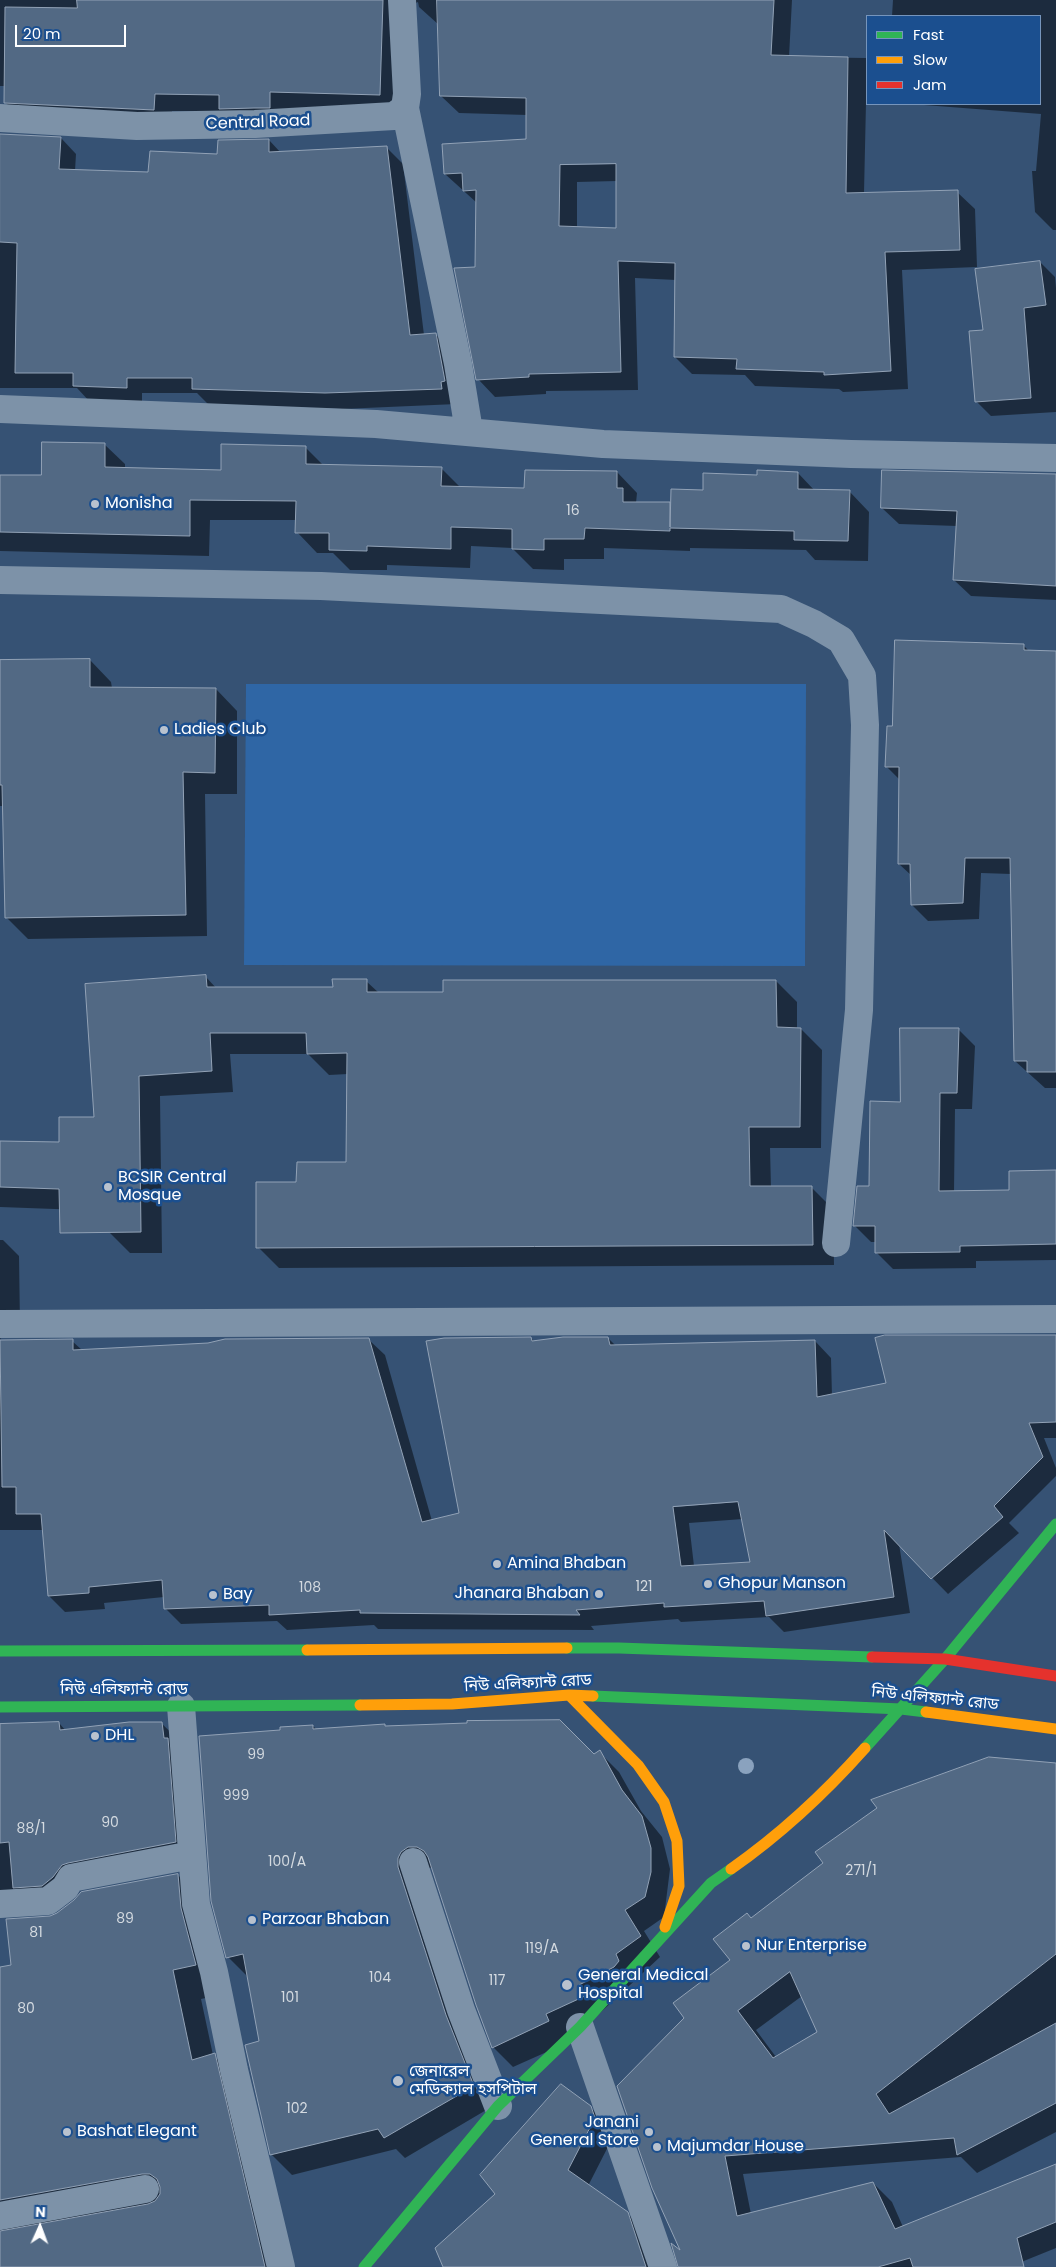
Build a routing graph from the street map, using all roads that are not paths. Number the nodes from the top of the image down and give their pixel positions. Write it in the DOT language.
graph roads {
  1 [pos="402,0"];
  2 [pos="404,108"];
  3 [pos="0,118"];
  4 [pos="0,409"];
  5 [pos="470,431"];
  6 [pos="1056,458"];
  7 [pos="0,580"];
  8 [pos="836,1243"];
  9 [pos="1056,1320"];
  10 [pos="0,1324"];
  11 [pos="1056,1524"];
  12 [pos="0,1651"];
  13 [pos="945,1659"];
  14 [pos="1056,1676"];
  15 [pos="569,1695"];
  16 [pos="180,1706"];
  17 [pos="0,1707"];
  18 [pos="901,1709"];
  19 [pos="1056,1729"];
  20 [pos="192,1855"];
  21 [pos="413,1862"];
  22 [pos="0,1904"];
  23 [pos="662,1936"];
  24 [pos="580,2027"];
  25 [pos="498,2106"];
  26 [pos="145,2190"];
  27 [pos="0,2216"];
  28 [pos="281,2267"];
  29 [pos="364,2267"];
  30 [pos="663,2267"];
  1 -- 2 [label="street"];
  2 -- 3 [label="street, Central Road"];
  2 -- 5 [label="street"];
  4 -- 5 [label="street"];
  5 -- 6 [label="street"];
  7 -- 8 [label="street"];
  9 -- 10 [label="street"];
  11 -- 13 [label="main road"];
  12 -- 13 [label="main road, নিউ এলিফ্যান্ট রোড"];
  13 -- 14 [label="main road, নিউ এলিফ্যান্ট রোড"];
  13 -- 18 [label="main road"];
  15 -- 16 [label="main road, নিউ এলিফ্যান্ট রোড"];
  15 -- 18 [label="main road, নিউ এলিফ্যান্ট রোড"];
  15 -- 23 [label="main road"];
  16 -- 17 [label="main road, নিউ এলিফ্যান্ট রোড"];
  16 -- 20 [label="street"];
  18 -- 19 [label="main road, নিউ এলিফ্যান্ট রোড"];
  18 -- 23 [label="main road"];
  20 -- 22 [label="street"];
  20 -- 28 [label="street"];
  21 -- 25 [label="street"];
  23 -- 24 [label="main road"];
  24 -- 25 [label="main road"];
  24 -- 30 [label="street"];
  25 -- 29 [label="main road"];
  26 -- 27 [label="street"];
}
